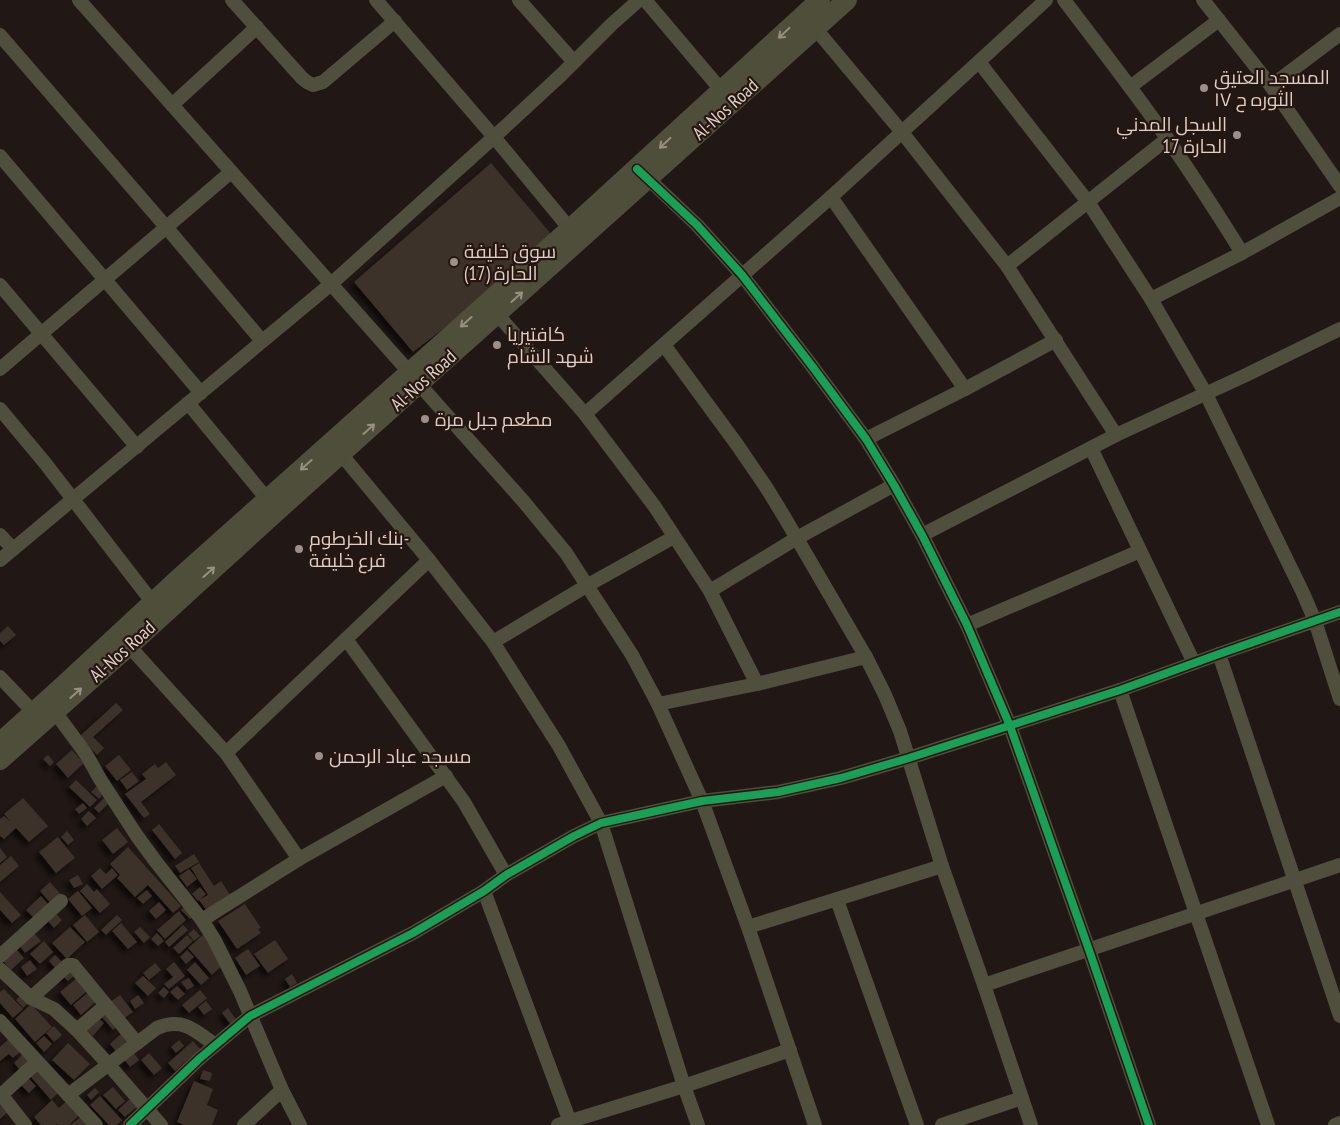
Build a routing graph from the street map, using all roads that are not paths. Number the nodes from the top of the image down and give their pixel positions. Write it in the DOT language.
graph roads {
  1 [pos="79,0"];
  2 [pos="232,0"];
  3 [pos="376,0"];
  4 [pos="519,0"];
  5 [pos="638,0"];
  6 [pos="645,0"];
  7 [pos="820,0"];
  8 [pos="847,0"];
  9 [pos="1046,0"];
  10 [pos="1064,0"];
  11 [pos="1203,0"];
  12 [pos="1219,20"];
  13 [pos="395,21"];
  14 [pos="257,27"];
  15 [pos="815,28"];
  16 [pos="1340,34"];
  17 [pos="0,35"];
  18 [pos="574,62"];
  19 [pos="979,62"];
  20 [pos="1271,86"];
  21 [pos="1130,87"];
  22 [pos="722,91"];
  23 [pos="172,104"];
  24 [pos="902,131"];
  25 [pos="494,138"];
  26 [pos="1167,139"];
  27 [pos="0,156"];
  28 [pos="231,172"];
  29 [pos="642,173"];
  30 [pos="1340,186"];
  31 [pos="831,197"];
  32 [pos="1340,198"];
  33 [pos="1088,202"];
  34 [pos="167,228"];
  35 [pos="570,229"];
  36 [pos="1242,253"];
  37 [pos="1007,266"];
  38 [pos="742,275"];
  39 [pos="106,280"];
  40 [pos="331,284"];
  41 [pos="0,286"];
  42 [pos="1151,299"];
  43 [pos="497,314"];
  44 [pos="1340,329"];
  45 [pos="42,335"];
  46 [pos="1056,340"];
  47 [pos="262,341"];
  48 [pos="664,345"];
  49 [pos="0,369"];
  50 [pos="415,378"];
  51 [pos="965,389"];
  52 [pos="201,393"];
  53 [pos="1206,394"];
  54 [pos="188,404"];
  55 [pos="0,409"];
  56 [pos="584,414"];
  57 [pos="1116,434"];
  58 [pos="866,439"];
  59 [pos="137,447"];
  60 [pos="1091,448"];
  61 [pos="341,454"];
  62 [pos="894,485"];
  63 [pos="74,499"];
  64 [pos="267,499"];
  65 [pos="0,535"];
  66 [pos="922,535"];
  67 [pos="674,537"];
  68 [pos="797,538"];
  69 [pos="13,549"];
  70 [pos="1140,551"];
  71 [pos="0,560"];
  72 [pos="430,560"];
  73 [pos="183,585"];
  74 [pos="588,586"];
  75 [pos="710,591"];
  76 [pos="153,603"];
  77 [pos="1340,612"];
  78 [pos="1315,621"];
  79 [pos="967,625"];
  80 [pos="346,639"];
  81 [pos="493,642"];
  82 [pos="130,646"];
  83 [pos="1219,654"];
  84 [pos="866,657"];
  85 [pos="1194,663"];
  86 [pos="0,677"];
  87 [pos="757,684"];
  88 [pos="1120,690"];
  89 [pos="1340,699"];
  90 [pos="658,704"];
  91 [pos="44,716"];
  92 [pos="1010,726"];
  93 [pos="0,742"];
  94 [pos="226,753"];
  95 [pos="909,758"];
  96 [pos="0,760"];
  97 [pos="446,776"];
  98 [pos="702,801"];
  99 [pos="601,823"];
  100 [pos="299,859"];
  101 [pos="1340,865"];
  102 [pos="942,866"];
  103 [pos="506,875"];
  104 [pos="1295,880"];
  105 [pos="484,891"];
  106 [pos="837,900"];
  107 [pos="61,901"];
  108 [pos="1196,914"];
  109 [pos="202,920"];
  110 [pos="748,927"];
  111 [pos="1089,950"];
  112 [pos="0,956"];
  113 [pos="0,969"];
  114 [pos="984,985"];
  115 [pos="31,998"];
  116 [pos="106,1005"];
  117 [pos="250,1016"];
  118 [pos="1340,1016"];
  119 [pos="0,1021"];
  120 [pos="77,1030"];
  121 [pos="137,1043"];
  122 [pos="215,1045"];
  123 [pos="790,1050"];
  124 [pos="38,1062"];
  125 [pos="108,1064"];
  126 [pos="684,1086"];
  127 [pos="282,1090"];
  128 [pos="0,1094"];
  129 [pos="68,1095"];
  130 [pos="1022,1098"];
  131 [pos="147,1109"];
  132 [pos="585,1121"];
  133 [pos="564,1123"];
  134 [pos="1340,1123"];
  135 [pos="25,1125"];
  136 [pos="96,1125"];
  137 [pos="130,1125"];
  138 [pos="162,1125"];
  139 [pos="244,1125"];
  140 [pos="300,1125"];
  141 [pos="698,1125"];
  142 [pos="815,1125"];
  143 [pos="917,1125"];
  144 [pos="942,1125"];
  145 [pos="1031,1125"];
  146 [pos="1149,1125"];
  147 [pos="1268,1125"];
  148 [pos="1335,1125"];
  1 -- 23 [label="street"];
  2 -- 14 [label="street"];
  3 -- 13 [label="street"];
  4 -- 18 [label="street"];
  5 -- 18 [label="street"];
  6 -- 22 [label="street"];
  7 -- 22 [label="main road, Al-Nos Road, one-way"];
  8 -- 15 [label="main road, Al-Nos Road"];
  9 -- 19 [label="street"];
  10 -- 21 [label="street"];
  11 -- 12 [label="street"];
  12 -- 20 [label="street"];
  12 -- 21 [label="street"];
  13 -- 14 [label="street"];
  13 -- 25 [label="street"];
  14 -- 23 [label="street"];
  15 -- 24 [label="street"];
  15 -- 29 [label="main road, Al-Nos Road"];
  16 -- 20 [label="street"];
  17 -- 34 [label="street"];
  18 -- 25 [label="street"];
  19 -- 24 [label="street"];
  19 -- 33 [label="street"];
  20 -- 30 [label="street"];
  21 -- 26 [label="street"];
  22 -- 29 [label="main road, Al-Nos Road, one-way"];
  23 -- 28 [label="street"];
  24 -- 31 [label="street"];
  24 -- 37 [label="street"];
  25 -- 35 [label="street"];
  25 -- 40 [label="street"];
  26 -- 33 [label="street"];
  26 -- 36 [label="street"];
  27 -- 39 [label="street"];
  28 -- 34 [label="street"];
  28 -- 40 [label="street"];
  29 -- 35 [label="main road, Al-Nos Road"];
  29 -- 38 [label="street"];
  43 -- 29 [label="main road, Al-Nos Road, one-way"];
  31 -- 38 [label="street"];
  31 -- 51 [label="street"];
  32 -- 36 [label="street"];
  33 -- 37 [label="street"];
  33 -- 42 [label="street"];
  34 -- 39 [label="street"];
  34 -- 47 [label="street"];
  35 -- 50 [label="main road, Al-Nos Road, one-way"];
  36 -- 42 [label="street"];
  37 -- 46 [label="street"];
  38 -- 48 [label="street"];
  38 -- 58 [label="street"];
  39 -- 45 [label="street"];
  39 -- 52 [label="street"];
  40 -- 47 [label="street"];
  40 -- 50 [label="street"];
  41 -- 45 [label="street"];
  42 -- 53 [label="street"];
  43 -- 50 [label="main road, Al-Nos Road"];
  43 -- 56 [label="street"];
  44 -- 53 [label="street"];
  45 -- 49 [label="street"];
  45 -- 59 [label="street"];
  46 -- 51 [label="street"];
  46 -- 57 [label="street"];
  47 -- 52 [label="street"];
  48 -- 56 [label="street"];
  48 -- 68 [label="street"];
  61 -- 50 [label="main road, Al-Nos Road, one-way"];
  50 -- 64 [label="main road, Al-Nos Road, one-way"];
  50 -- 74 [label="street"];
  51 -- 58 [label="street"];
  52 -- 54 [label="street"];
  53 -- 57 [label="street"];
  53 -- 78 [label="street"];
  54 -- 59 [label="street"];
  54 -- 64 [label="street"];
  55 -- 63 [label="street"];
  56 -- 67 [label="street"];
  57 -- 60 [label="street"];
  58 -- 62 [label="street"];
  59 -- 63 [label="street"];
  60 -- 66 [label="street"];
  60 -- 70 [label="street"];
  61 -- 72 [label="street"];
  73 -- 61 [label="main road, Al-Nos Road, one-way"];
  62 -- 66 [label="street"];
  62 -- 68 [label="street"];
  63 -- 69 [label="street"];
  63 -- 76 [label="street"];
  64 -- 73 [label="main road, Al-Nos Road"];
  65 -- 69 [label="street"];
  66 -- 79 [label="street"];
  67 -- 74 [label="street"];
  67 -- 75 [label="street"];
  68 -- 75 [label="street"];
  68 -- 84 [label="street"];
  69 -- 71 [label="street"];
  70 -- 79 [label="street"];
  70 -- 85 [label="street"];
  72 -- 80 [label="street"];
  72 -- 81 [label="street"];
  73 -- 76 [label="main road, Al-Nos Road"];
  73 -- 82 [label="main road, Al-Nos Road"];
  74 -- 81 [label="street"];
  74 -- 90 [label="street"];
  75 -- 87 [label="street"];
  76 -- 91 [label="main road, Al-Nos Road"];
  77 -- 78 [label="street"];
  78 -- 83 [label="street"];
  78 -- 89 [label="street"];
  79 -- 92 [label="street"];
  80 -- 94 [label="street"];
  80 -- 97 [label="street"];
  81 -- 99 [label="street"];
  91 -- 82 [label="main road, Al-Nos Road, one-way"];
  82 -- 94 [label="street"];
  83 -- 85 [label="street"];
  83 -- 104 [label="street"];
  84 -- 87 [label="street"];
  84 -- 95 [label="street"];
  85 -- 88 [label="street"];
  86 -- 91 [label="street"];
  87 -- 90 [label="street"];
  88 -- 92 [label="street"];
  88 -- 108 [label="street"];
  90 -- 98 [label="street"];
  91 -- 93 [label="main road, Al-Nos Road"];
  91 -- 96 [label="main road, Al-Nos Road"];
  91 -- 109 [label="street"];
  92 -- 95 [label="street"];
  92 -- 111 [label="street"];
  94 -- 100 [label="street"];
  95 -- 98 [label="street"];
  95 -- 102 [label="street"];
  97 -- 100 [label="street"];
  97 -- 103 [label="street"];
  98 -- 99 [label="street"];
  98 -- 110 [label="street"];
  99 -- 103 [label="street"];
  99 -- 126 [label="street"];
  100 -- 109 [label="street"];
  101 -- 104 [label="street"];
  102 -- 106 [label="street"];
  102 -- 114 [label="street"];
  103 -- 105 [label="street"];
  104 -- 108 [label="street"];
  104 -- 118 [label="street"];
  105 -- 117 [label="street"];
  105 -- 133 [label="street"];
  106 -- 110 [label="street"];
  106 -- 143 [label="street"];
  107 -- 112 [label="street"];
  108 -- 111 [label="street"];
  108 -- 147 [label="street"];
  109 -- 117 [label="street"];
  110 -- 123 [label="street"];
  111 -- 114 [label="street"];
  111 -- 146 [label="street"];
  113 -- 115 [label="street"];
  114 -- 130 [label="street"];
  115 -- 116 [label="street"];
  115 -- 120 [label="street"];
  116 -- 120 [label="street"];
  116 -- 121 [label="street"];
  117 -- 122 [label="street"];
  117 -- 127 [label="street"];
  119 -- 124 [label="street"];
  120 -- 125 [label="street"];
  121 -- 122 [label="street"];
  121 -- 125 [label="street"];
  122 -- 131 [label="street"];
  123 -- 126 [label="street"];
  123 -- 142 [label="street"];
  124 -- 128 [label="street"];
  124 -- 129 [label="street"];
  125 -- 129 [label="street"];
  125 -- 131 [label="street"];
  126 -- 132 [label="street"];
  126 -- 141 [label="street"];
  127 -- 139 [label="street"];
  127 -- 140 [label="street"];
  128 -- 135 [label="street"];
  129 -- 136 [label="street"];
  130 -- 144 [label="street"];
  130 -- 145 [label="street"];
  131 -- 137 [label="street"];
  131 -- 138 [label="street"];
  132 -- 133 [label="street"];
  134 -- 148 [label="street"];
}
